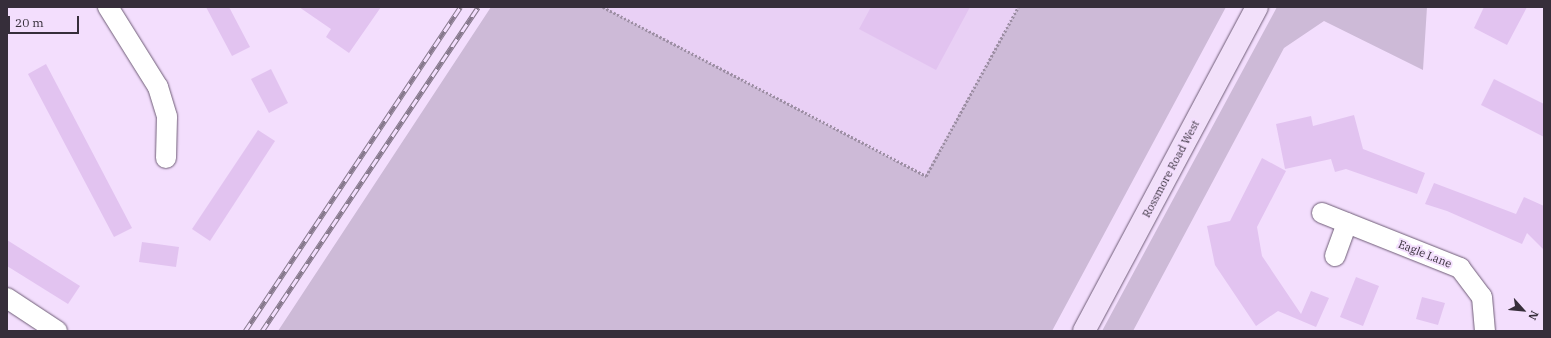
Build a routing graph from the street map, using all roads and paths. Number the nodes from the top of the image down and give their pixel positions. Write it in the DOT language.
graph roads {
  1 [pos="108,7"];
  2 [pos="603,7"];
  3 [pos="1018,7"];
  4 [pos="1257,7"];
  5 [pos="166,158"];
  6 [pos="1322,213"];
  7 [pos="1348,223"];
  8 [pos="1334,256"];
  9 [pos="7,298"];
  10 [pos="56,331"];
  11 [pos="1084,331"];
  12 [pos="1485,331"];
  1 -- 5 [label="street"];
  2 -- 3 [label="path"];
  4 -- 11 [label="main road, Rossmore Road West"];
  6 -- 7 [label="street, Eagle Lane"];
  7 -- 8 [label="street"];
  7 -- 12 [label="street, Eagle Lane"];
  9 -- 10 [label="street"];
}
